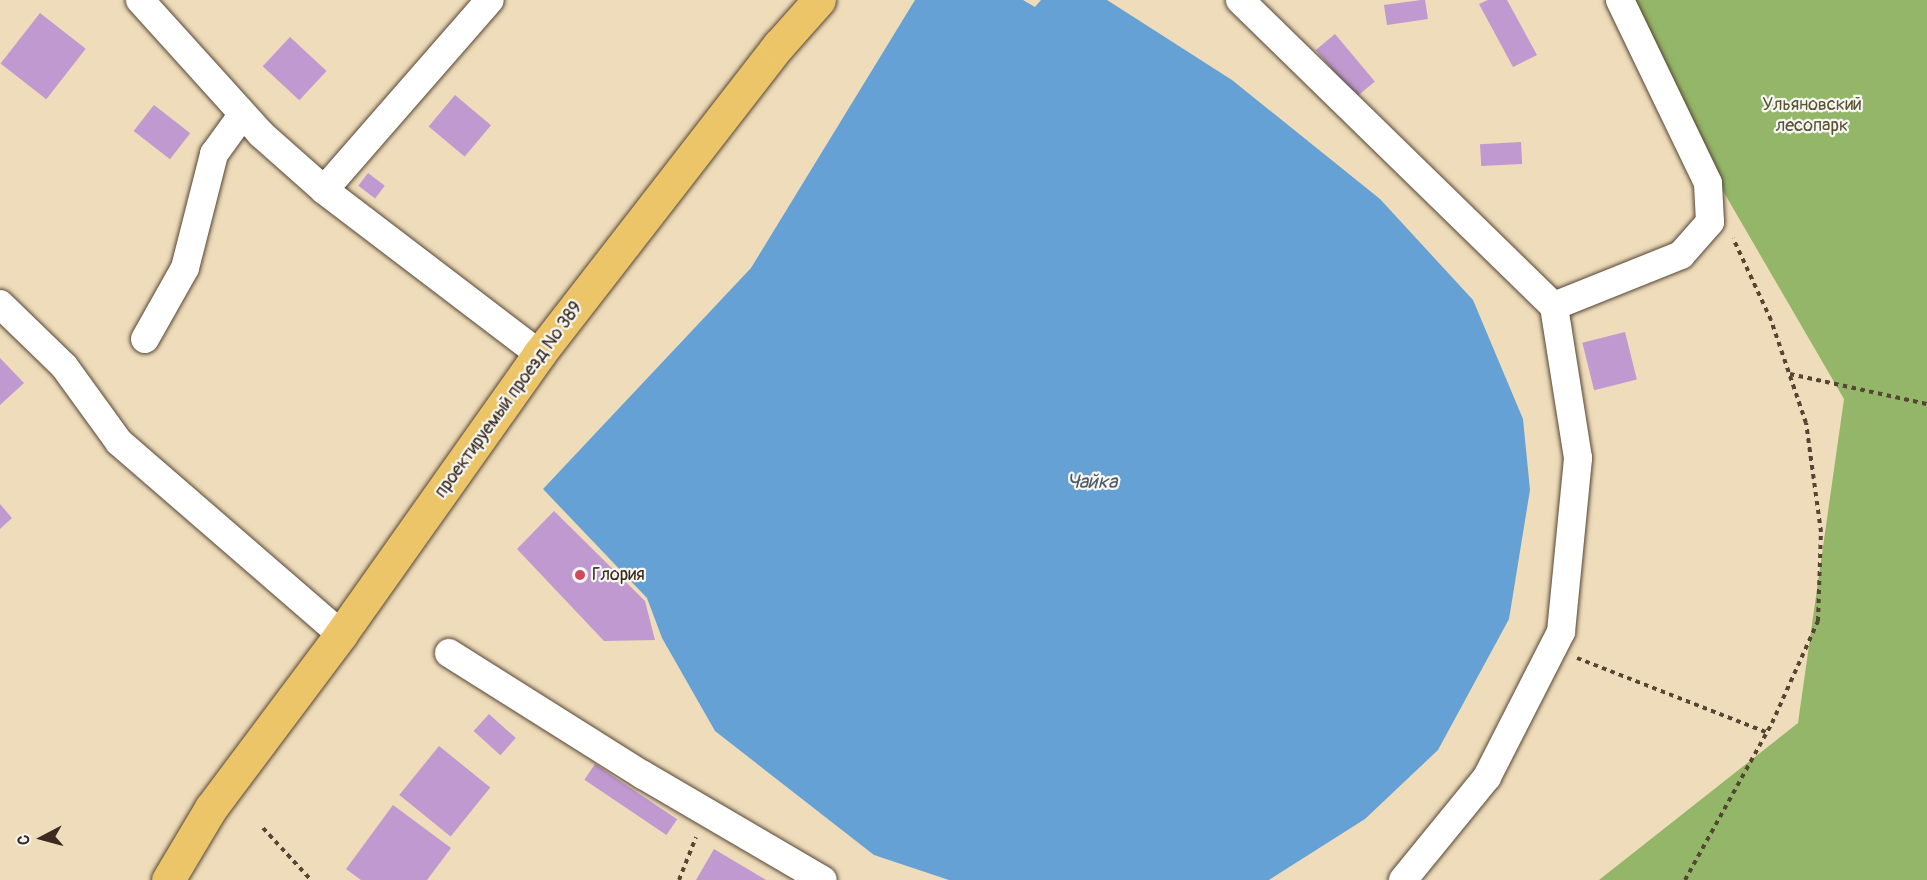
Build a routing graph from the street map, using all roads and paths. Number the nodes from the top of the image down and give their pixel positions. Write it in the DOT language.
graph roads {
  1 [pos="140,0"];
  2 [pos="490,0"];
  3 [pos="819,0"];
  4 [pos="1240,0"];
  5 [pos="1620,0"];
  6 [pos="243,114"];
  7 [pos="324,190"];
  8 [pos="1732,236"];
  9 [pos="0,304"];
  10 [pos="1554,306"];
  11 [pos="145,339"];
  12 [pos="540,354"];
  13 [pos="1789,374"];
  14 [pos="1927,404"];
  15 [pos="341,634"];
  16 [pos="1552,648"];
  17 [pos="449,653"];
  18 [pos="1767,732"];
  19 [pos="211,808"];
  20 [pos="706,811"];
  21 [pos="263,828"];
  22 [pos="143,880"];
  23 [pos="168,880"];
  24 [pos="311,880"];
  25 [pos="679,880"];
  26 [pos="824,880"];
  27 [pos="1402,880"];
  28 [pos="1685,880"];
  1 -- 6 [label="street"];
  2 -- 7 [label="street"];
  3 -- 12 [label="main road, проектируемый проезд № 389"];
  4 -- 10 [label="street"];
  5 -- 10 [label="street"];
  6 -- 7 [label="street"];
  6 -- 11 [label="street"];
  7 -- 12 [label="street"];
  8 -- 13 [label="path"];
  9 -- 15 [label="street"];
  10 -- 16 [label="street"];
  12 -- 15 [label="main road, проектируемый проезд № 389"];
  13 -- 14 [label="path"];
  13 -- 18 [label="path"];
  15 -- 19 [label="main road, проектируемый проезд № 389"];
  16 -- 18 [label="path"];
  16 -- 27 [label="street"];
  17 -- 20 [label="street"];
  18 -- 28 [label="path"];
  19 -- 22 [label="main road, проектируемый проезд № 389"];
  19 -- 23 [label="main road, проектируемый проезд № 389"];
  20 -- 25 [label="path"];
  20 -- 26 [label="street"];
  21 -- 24 [label="path"];
}
